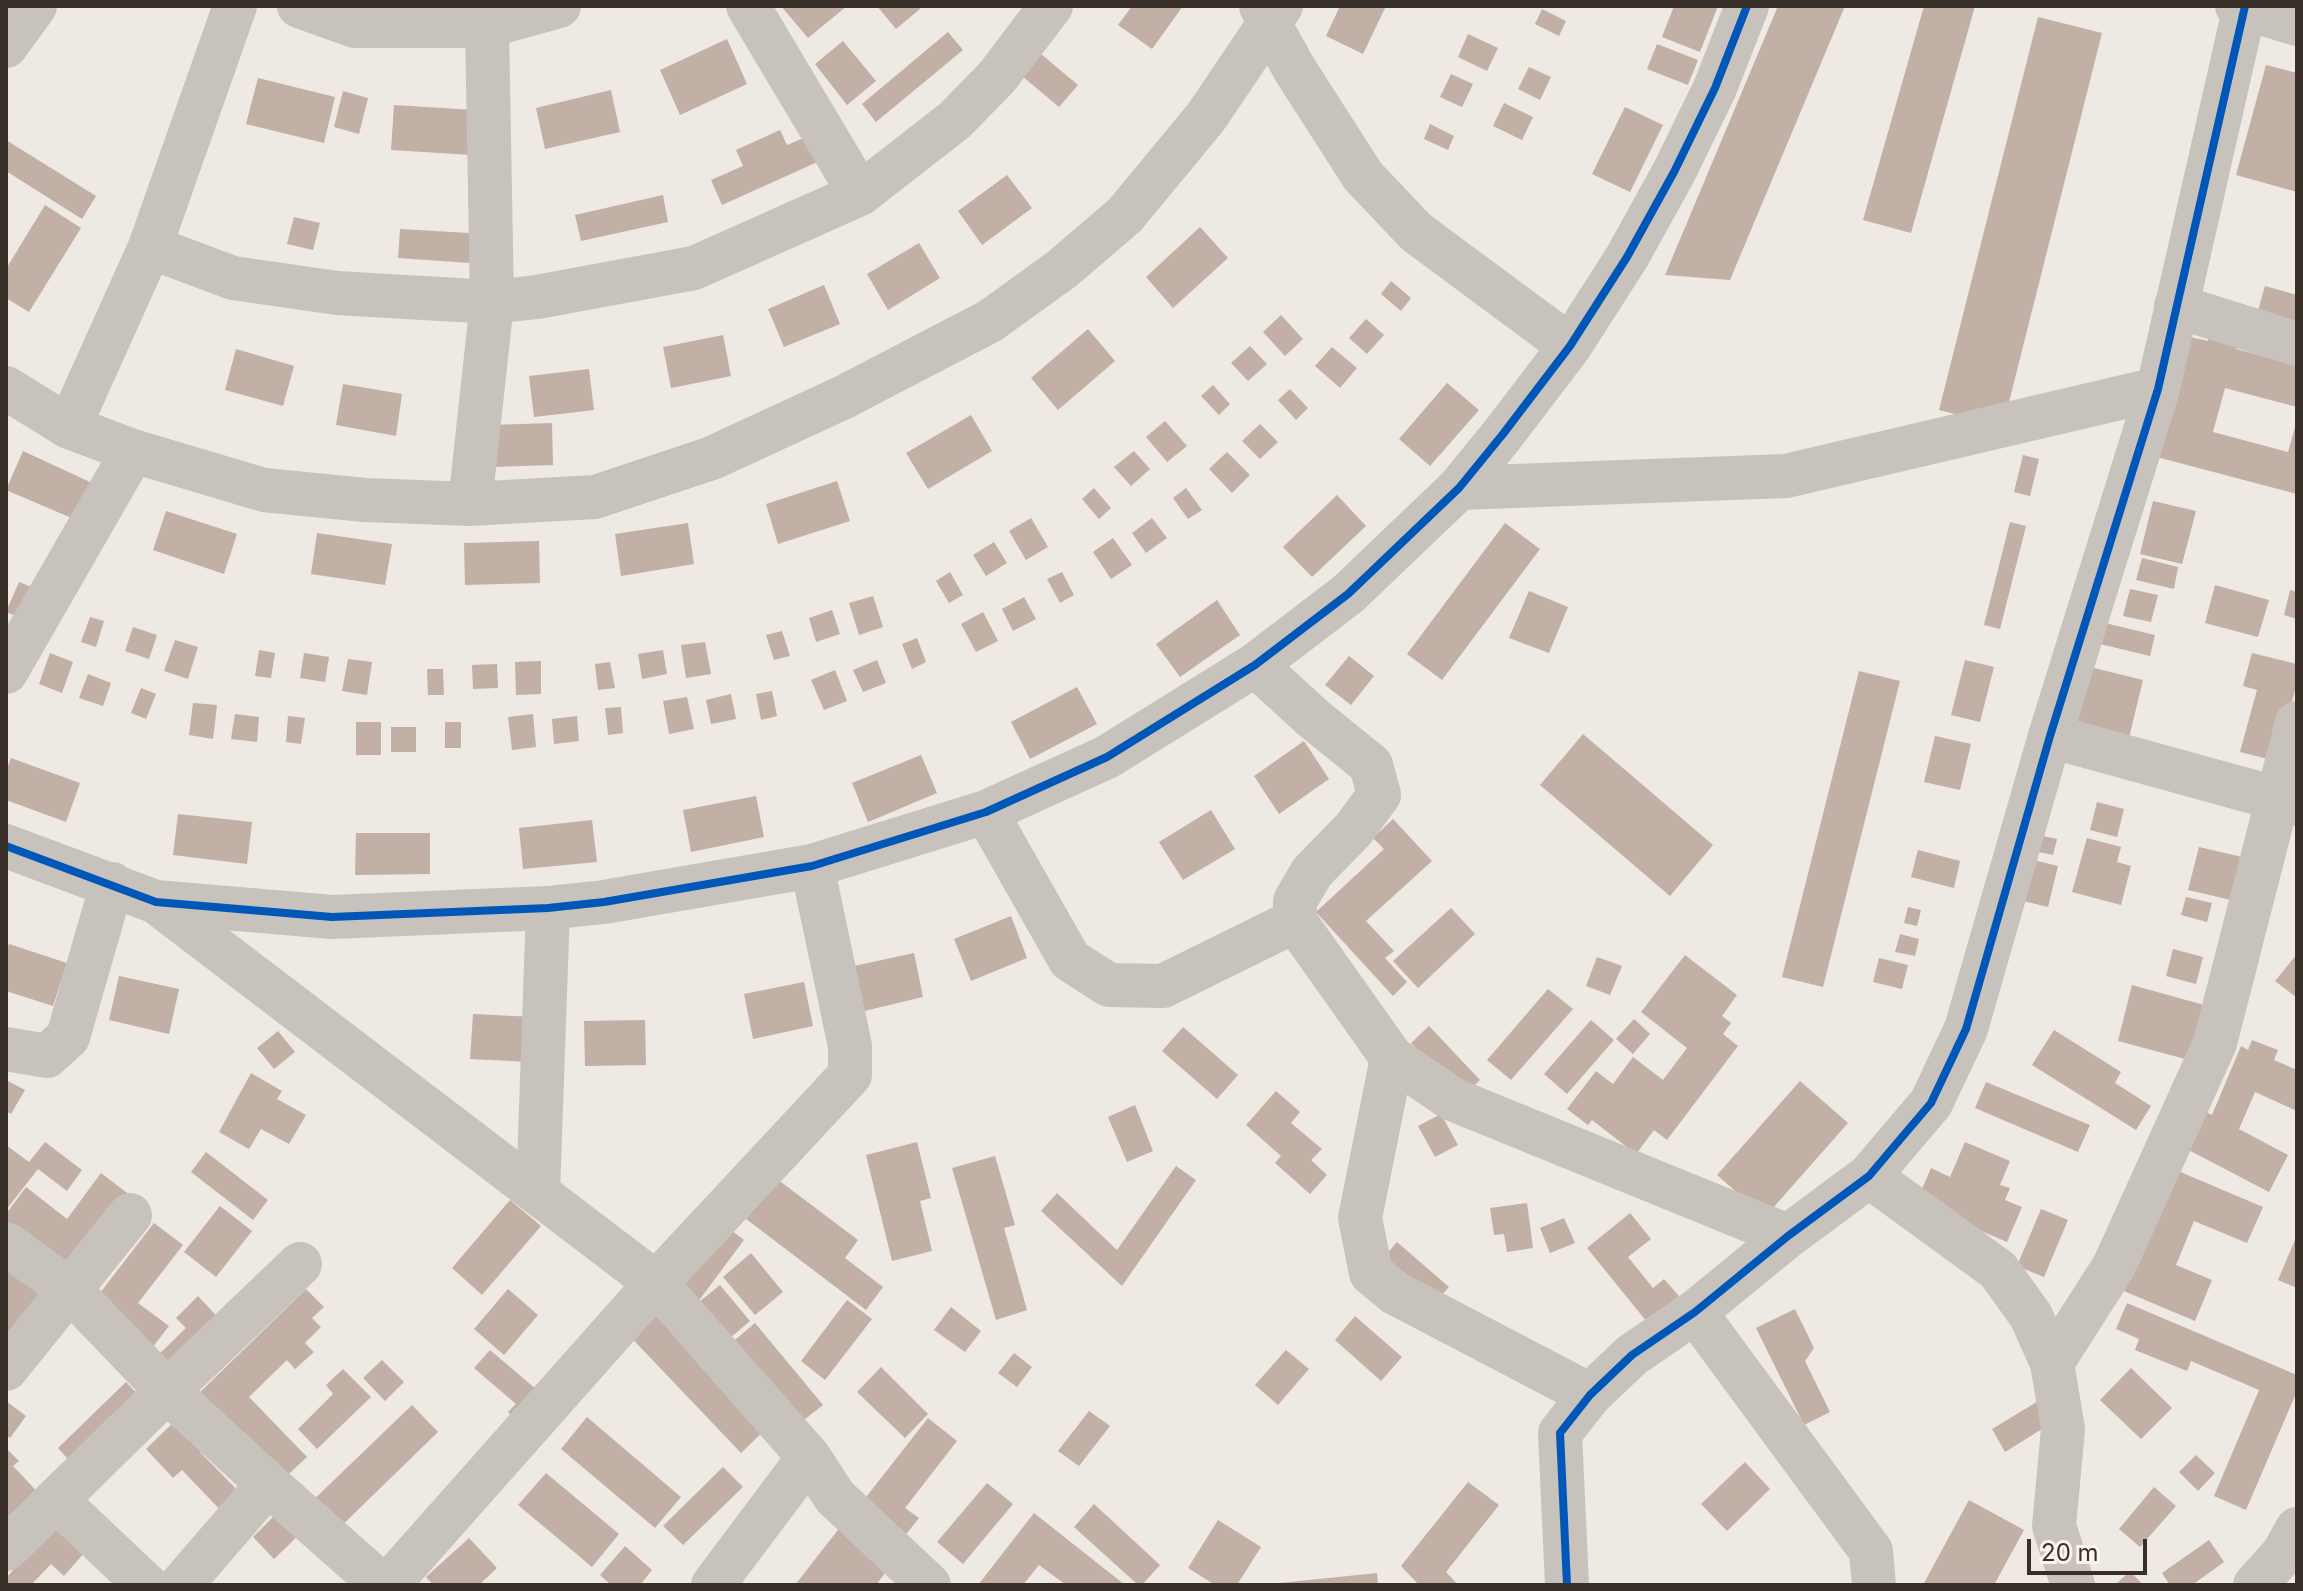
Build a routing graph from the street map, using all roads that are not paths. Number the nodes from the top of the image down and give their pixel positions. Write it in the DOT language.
graph roads {
  1 [pos="35,6"];
  2 [pos="235,6"];
  3 [pos="299,6"];
  4 [pos="559,6"];
  5 [pos="748,6"];
  6 [pos="1051,6"];
  7 [pos="1747,6"];
  8 [pos="2242,7"];
  9 [pos="1271,12"];
  10 [pos="2297,24"];
  11 [pos="487,26"];
  12 [pos="6,46"];
  13 [pos="860,194"];
  14 [pos="150,247"];
  15 [pos="492,302"];
  16 [pos="2176,306"];
  17 [pos="2297,344"];
  18 [pos="1570,346"];
  19 [pos="6,388"];
  20 [pos="2158,389"];
  21 [pos="69,427"];
  22 [pos="133,451"];
  23 [pos="1459,488"];
  24 [pos="470,504"];
  25 [pos="1255,665"];
  26 [pos="6,672"];
  27 [pos="2297,723"];
  28 [pos="2050,736"];
  29 [pos="2287,801"];
  30 [pos="986,812"];
  31 [pos="6,846"];
  32 [pos="812,866"];
  33 [pos="112,884"];
  34 [pos="156,902"];
  35 [pos="548,908"];
  36 [pos="1295,921"];
  37 [pos="6,1049"];
  38 [pos="1392,1058"];
  39 [pos="1869,1176"];
  40 [pos="538,1193"];
  41 [pos="130,1215"];
  42 [pos="1788,1236"];
  43 [pos="6,1244"];
  44 [pos="300,1264"];
  45 [pos="656,1283"];
  46 [pos="69,1289"];
  47 [pos="1695,1312"];
  48 [pos="2052,1363"];
  49 [pos="6,1369"];
  50 [pos="167,1391"];
  51 [pos="1590,1395"];
  52 [pos="809,1457"];
  53 [pos="268,1484"];
  54 [pos="56,1500"];
  55 [pos="2297,1529"];
  56 [pos="6,1549"];
  57 [pos="2064,1581"];
  58 [pos="146,1585"];
  59 [pos="181,1585"];
  60 [pos="385,1585"];
  61 [pos="713,1585"];
  62 [pos="929,1585"];
  63 [pos="1567,1585"];
  64 [pos="1874,1585"];
  65 [pos="2255,1585"];
  1 -- 12 [label="street"];
  2 -- 14 [label="street"];
  3 -- 11 [label="street"];
  4 -- 11 [label="street"];
  5 -- 13 [label="street"];
  6 -- 13 [label="street"];
  7 -- 18 [label="street"];
  8 -- 10 [label="street"];
  8 -- 16 [label="street"];
  9 -- 18 [label="street"];
  9 -- 24 [label="street"];
  11 -- 15 [label="street"];
  13 -- 15 [label="street"];
  14 -- 15 [label="street"];
  14 -- 21 [label="street"];
  15 -- 24 [label="street"];
  16 -- 17 [label="street"];
  16 -- 20 [label="street"];
  18 -- 23 [label="street"];
  19 -- 21 [label="street"];
  20 -- 23 [label="street"];
  20 -- 28 [label="street"];
  21 -- 22 [label="street"];
  22 -- 24 [label="street"];
  22 -- 26 [label="street"];
  23 -- 25 [label="street"];
  25 -- 30 [label="street"];
  25 -- 36 [label="street"];
  27 -- 29 [label="street"];
  28 -- 29 [label="street"];
  28 -- 39 [label="street"];
  29 -- 48 [label="street"];
  30 -- 32 [label="street"];
  30 -- 36 [label="street"];
  31 -- 33 [label="street"];
  32 -- 35 [label="street"];
  32 -- 45 [label="street"];
  33 -- 34 [label="street"];
  33 -- 37 [label="street"];
  34 -- 35 [label="street"];
  34 -- 40 [label="street"];
  35 -- 40 [label="street"];
  36 -- 38 [label="street"];
  38 -- 42 [label="street"];
  38 -- 51 [label="street"];
  39 -- 42 [label="street"];
  39 -- 48 [label="street"];
  40 -- 45 [label="street"];
  41 -- 46 [label="street"];
  42 -- 47 [label="street"];
  43 -- 46 [label="street"];
  44 -- 50 [label="street"];
  45 -- 52 [label="street"];
  45 -- 60 [label="street"];
  46 -- 49 [label="street"];
  46 -- 50 [label="street"];
  47 -- 51 [label="street"];
  47 -- 64 [label="street"];
  48 -- 57 [label="street"];
  50 -- 53 [label="street"];
  50 -- 54 [label="street"];
  51 -- 63 [label="street"];
  52 -- 61 [label="street"];
  52 -- 62 [label="street"];
  53 -- 59 [label="street"];
  53 -- 60 [label="street"];
  54 -- 56 [label="street"];
  54 -- 58 [label="street"];
  55 -- 65 [label="street"];
}
